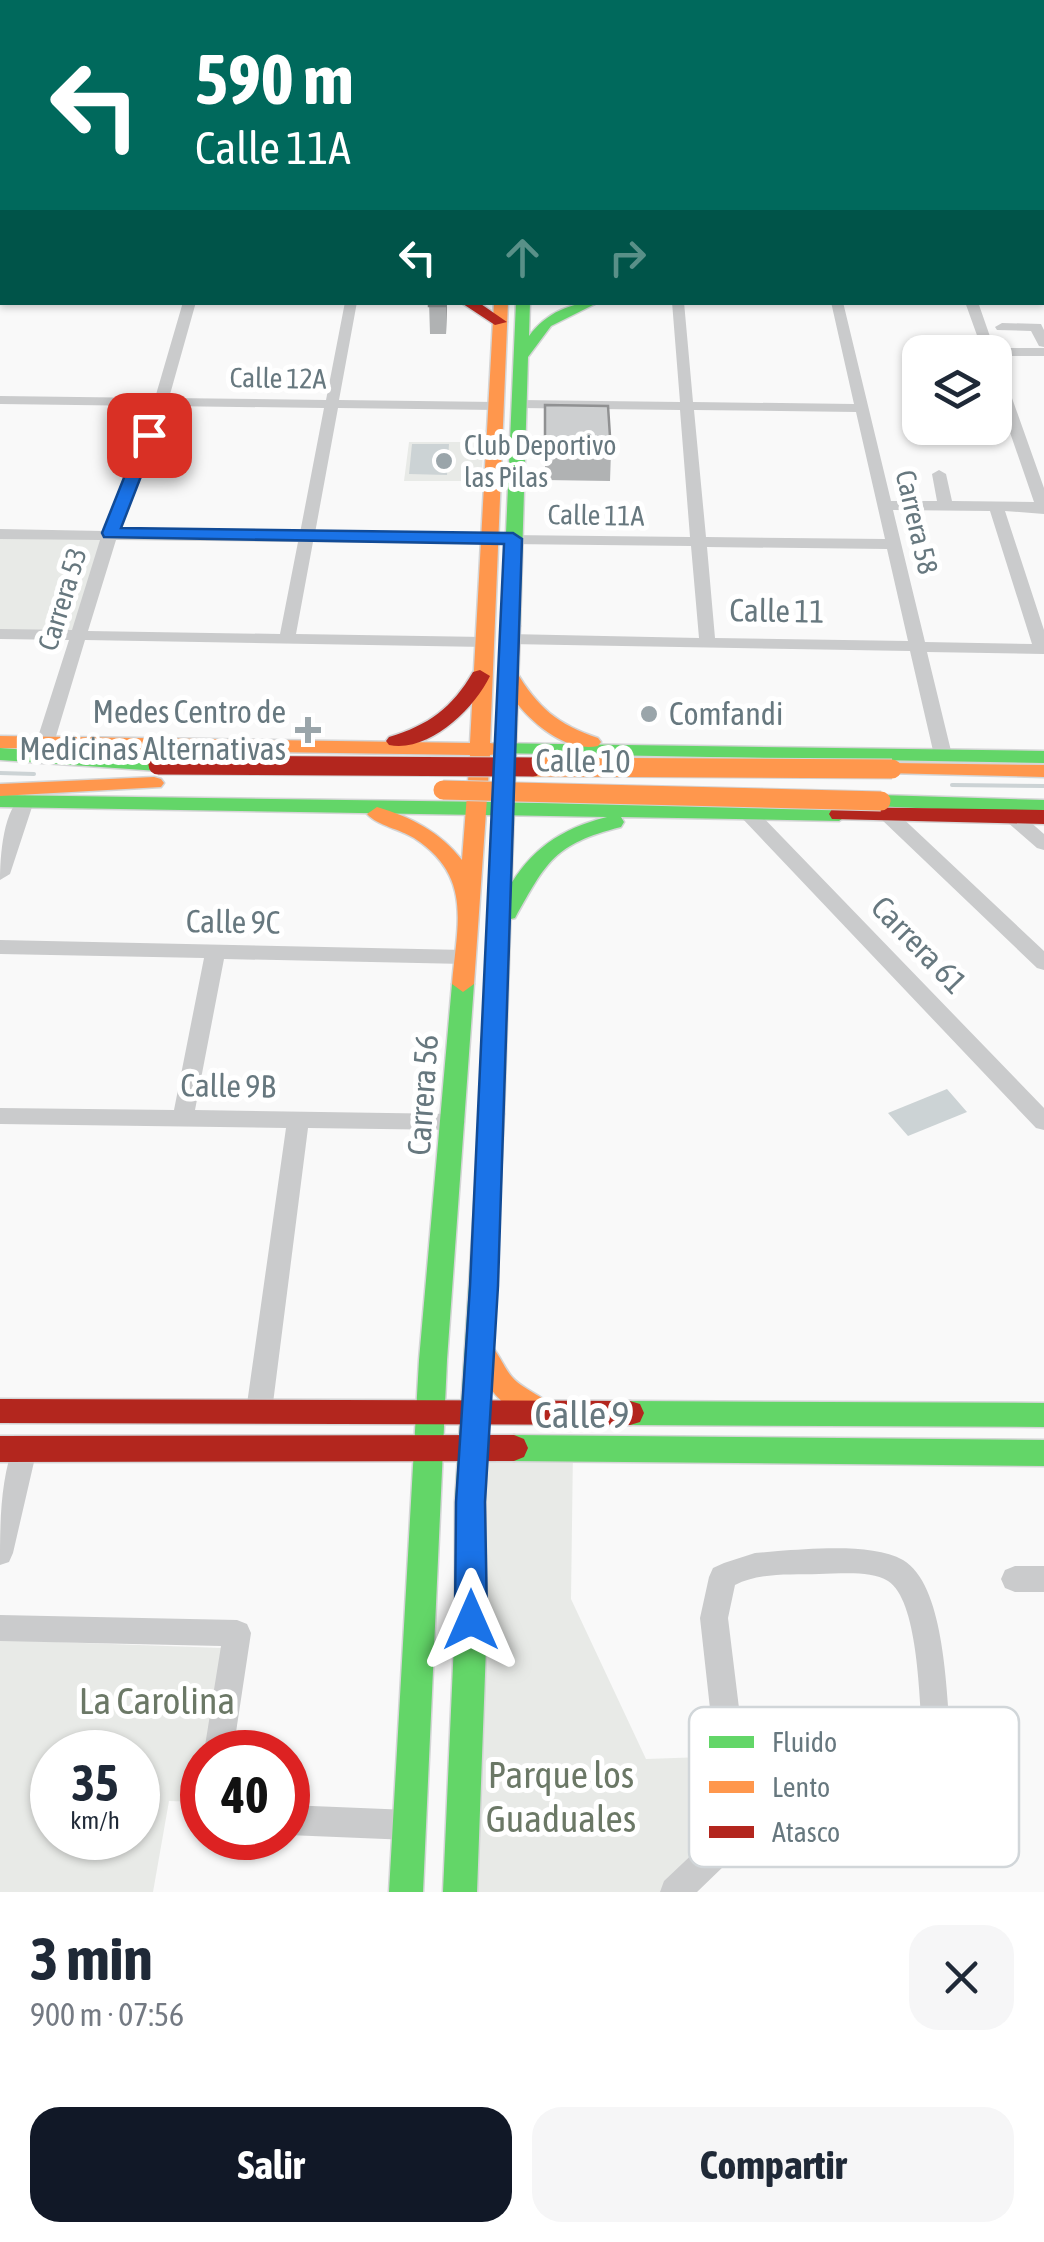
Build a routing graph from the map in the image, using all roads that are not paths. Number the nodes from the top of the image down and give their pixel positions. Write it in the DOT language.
graph roads {
  1 [pos="189,305"];
  2 [pos="350,305"];
  3 [pos="522,305"];
  4 [pos="585,305"];
  5 [pos="678,305"];
  6 [pos="838,305"];
  7 [pos="972,305"];
  8 [pos="500,312"];
  9 [pos="1040,323"];
  10 [pos="1002,327"];
  11 [pos="983,335"];
  12 [pos="1044,343"];
  13 [pos="1012,352"];
  14 [pos="1044,352"];
  15 [pos="524,354"];
  16 [pos="744,388"];
  17 [pos="0,400"];
  18 [pos="162,402"];
  19 [pos="332,404"];
  20 [pos="508,405"];
  21 [pos="686,406"];
  22 [pos="745,406"];
  23 [pos="862,408"];
  24 [pos="1012,418"];
  25 [pos="938,474"];
  26 [pos="885,505"];
  27 [pos="946,506"];
  28 [pos="996,507"];
  29 [pos="1044,508"];
  30 [pos="110,533"];
  31 [pos="0,534"];
  32 [pos="306,536"];
  33 [pos="502,538"];
  34 [pos="698,541"];
  35 [pos="892,544"];
  36 [pos="0,634"];
  37 [pos="80,635"];
  38 [pos="287,639"];
  39 [pos="509,639"];
  40 [pos="707,640"];
  41 [pos="919,644"];
  42 [pos="1043,649"];
  43 [pos="485,651"];
  44 [pos="508,671"];
  45 [pos="0,742"];
  46 [pos="46,743"];
  47 [pos="116,747"];
  48 [pos="354,748"];
  49 [pos="390,748"];
  50 [pos="416,748"];
  51 [pos="480,748"];
  52 [pos="506,748"];
  53 [pos="569,749"];
  54 [pos="632,749"];
  55 [pos="604,750"];
  56 [pos="0,754"];
  57 [pos="71,756"];
  58 [pos="1044,757"];
  59 [pos="934,760"];
  60 [pos="1044,771"];
  61 [pos="156,774"];
  62 [pos="490,788"];
  63 [pos="0,790"];
  64 [pos="26,796"];
  65 [pos="0,801"];
  66 [pos="1044,807"];
  67 [pos="346,808"];
  68 [pos="400,808"];
  69 [pos="885,808"];
  70 [pos="978,811"];
  71 [pos="578,812"];
  72 [pos="747,812"];
  73 [pos="688,813"];
  74 [pos="1013,817"];
  75 [pos="1044,817"];
  76 [pos="1044,844"];
  77 [pos="0,874"];
  78 [pos="471,903"];
  79 [pos="498,938"];
  80 [pos="0,947"];
  81 [pos="215,952"];
  82 [pos="466,957"];
  83 [pos="1044,964"];
  84 [pos="0,1116"];
  85 [pos="183,1118"];
  86 [pos="298,1120"];
  87 [pos="454,1122"];
  88 [pos="1044,1122"];
  89 [pos="480,1349"];
  90 [pos="433,1360"];
  91 [pos="0,1411"];
  92 [pos="259,1412"];
  93 [pos="372,1413"];
  94 [pos="432,1413"];
  95 [pos="476,1414"];
  96 [pos="1044,1415"];
  97 [pos="547,1416"];
  98 [pos="430,1448"];
  99 [pos="12,1449"];
  100 [pos="473,1449"];
  101 [pos="1044,1453"];
  102 [pos="0,1553"];
  103 [pos="1044,1578"];
  104 [pos="1016,1579"];
  105 [pos="0,1628"];
  106 [pos="726,1707"];
  107 [pos="933,1707"];
  108 [pos="222,1730"];
  109 [pos="310,1821"];
  110 [pos="409,1824"];
  111 [pos="701,1867"];
  112 [pos="406,1892"];
  113 [pos="460,1892"];
  114 [pos="675,1892"];
  1 -- 18 [label="street, Carrera 53"];
  2 -- 19 [label="street"];
  3 -- 15 [label="street, Carrera 56"];
  4 -- 15 [label="street"];
  5 -- 21 [label="street"];
  6 -- 23 [label="street, Carrera 58"];
  7 -- 11 [label="street"];
  8 -- 20 [label="street, Carrera 56"];
  9 -- 10 [label="street"];
  9 -- 12 [label="street"];
  13 -- 14 [label="street"];
  15 -- 20 [label="street, Carrera 56"];
  16 -- 22 [label="street"];
  17 -- 18 [label="street, Calle 12A"];
  18 -- 19 [label="street, Calle 12A"];
  18 -- 30 [label="street, Carrera 53"];
  19 -- 20 [label="street, Calle 12A"];
  19 -- 32 [label="street"];
  20 -- 21 [label="street, Calle 12A"];
  20 -- 33 [label="street, Carrera 56"];
  21 -- 22 [label="street, Calle 12A"];
  21 -- 34 [label="street"];
  22 -- 23 [label="street, Calle 12A"];
  23 -- 26 [label="street, Carrera 58"];
  24 -- 29 [label="street"];
  25 -- 27 [label="street"];
  26 -- 27 [label="street"];
  26 -- 35 [label="street, Carrera 58"];
  27 -- 28 [label="street"];
  28 -- 29 [label="street"];
  28 -- 42 [label="street"];
  30 -- 31 [label="street, Calle 11A"];
  30 -- 32 [label="street, Calle 11A"];
  30 -- 37 [label="street, Carrera 53"];
  32 -- 33 [label="street, Calle 11A"];
  32 -- 38 [label="street"];
  33 -- 34 [label="street, Calle 11A"];
  33 -- 39 [label="street, Carrera 56"];
  33 -- 43 [label="street, Carrera 56"];
  34 -- 35 [label="street, Calle 11A"];
  34 -- 40 [label="street"];
  35 -- 41 [label="street, Carrera 58"];
  36 -- 37 [label="street"];
  37 -- 38 [label="street"];
  37 -- 46 [label="street, Carrera 53"];
  38 -- 43 [label="street"];
  39 -- 40 [label="street, Calle 11"];
  39 -- 44 [label="street, Carrera 56"];
  40 -- 41 [label="street, Calle 11"];
  41 -- 42 [label="street, Calle 11"];
  41 -- 59 [label="street, Carrera 58"];
  43 -- 48 [label="street"];
  43 -- 51 [label="street, Carrera 56"];
  44 -- 52 [label="street, Carrera 56"];
  44 -- 54 [label="street"];
  45 -- 46 [label="street, Calle 10"];
  46 -- 47 [label="street, Calle 10"];
  46 -- 57 [label="street"];
  47 -- 48 [label="street, Calle 10"];
  47 -- 57 [label="street"];
  48 -- 49 [label="street, Calle 10"];
  49 -- 50 [label="street, Calle 10"];
  49 -- 68 [label="street"];
  50 -- 51 [label="street, Calle 10"];
  50 -- 62 [label="street"];
  51 -- 52 [label="street, Calle 10"];
  51 -- 62 [label="street, Carrera 56"];
  52 -- 53 [label="street, Calle 10"];
  52 -- 62 [label="street, Carrera 56"];
  53 -- 55 [label="street, Calle 10"];
  53 -- 62 [label="street"];
  54 -- 55 [label="street, Calle 10"];
  54 -- 59 [label="street, Calle 10"];
  55 -- 71 [label="street"];
  56 -- 57 [label="street, Calle 10"];
  57 -- 61 [label="street, Calle 10"];
  58 -- 59 [label="street, Calle 10"];
  59 -- 60 [label="street, Calle 10"];
  59 -- 61 [label="street, Calle 10, bridge"];
  61 -- 64 [label="street, Calle 10"];
  61 -- 69 [label="street, Calle 10, bridge"];
  62 -- 68 [label="street, Calle 10"];
  62 -- 71 [label="street, Calle 10"];
  62 -- 78 [label="street, Carrera 56"];
  62 -- 79 [label="street, Carrera 56"];
  63 -- 64 [label="street, Calle 10"];
  64 -- 65 [label="street, Calle 10"];
  64 -- 67 [label="street, Calle 10"];
  64 -- 77 [label="street"];
  66 -- 70 [label="street, Calle 10"];
  67 -- 68 [label="street, Calle 10"];
  67 -- 78 [label="street"];
  69 -- 70 [label="street, Calle 10"];
  69 -- 72 [label="street, Calle 10"];
  69 -- 83 [label="street"];
  70 -- 74 [label="street, Calle 10"];
  71 -- 73 [label="street, Calle 10"];
  72 -- 73 [label="street, Calle 10"];
  72 -- 88 [label="street, Carrera 61"];
  73 -- 79 [label="street"];
  74 -- 75 [label="street, Calle 10"];
  74 -- 76 [label="street"];
  78 -- 82 [label="street, Carrera 56"];
  79 -- 89 [label="street, Carrera 56"];
  80 -- 81 [label="street, Calle 9C"];
  81 -- 82 [label="street, Calle 9C"];
  81 -- 85 [label="street"];
  82 -- 87 [label="street, Carrera 56"];
  84 -- 85 [label="street, Calle 9B"];
  85 -- 86 [label="street, Calle 9B"];
  86 -- 87 [label="street, Calle 9B"];
  86 -- 92 [label="street"];
  87 -- 90 [label="street, Carrera 56"];
  89 -- 95 [label="street, Carrera 56"];
  89 -- 97 [label="street"];
  90 -- 93 [label="street"];
  90 -- 94 [label="street, Carrera 56"];
  91 -- 92 [label="street, Calle 9"];
  92 -- 93 [label="street, Calle 9"];
  93 -- 94 [label="street, Calle 9"];
  94 -- 95 [label="street, Calle 9"];
  94 -- 98 [label="street, Carrera 56"];
  95 -- 97 [label="street, Calle 9"];
  95 -- 100 [label="street, Carrera 56"];
  96 -- 97 [label="street, Calle 9"];
  98 -- 99 [label="street, Calle 9"];
  98 -- 100 [label="street, Calle 9"];
  98 -- 110 [label="street, Carrera 56"];
  99 -- 102 [label="street"];
  100 -- 101 [label="street, Calle 9"];
  100 -- 113 [label="street, Carrera 56"];
  103 -- 104 [label="street"];
  105 -- 108 [label="street"];
  106 -- 107 [label="street"];
  109 -- 110 [label="street"];
  110 -- 112 [label="street, Carrera 56"];
  111 -- 114 [label="street"];
}
